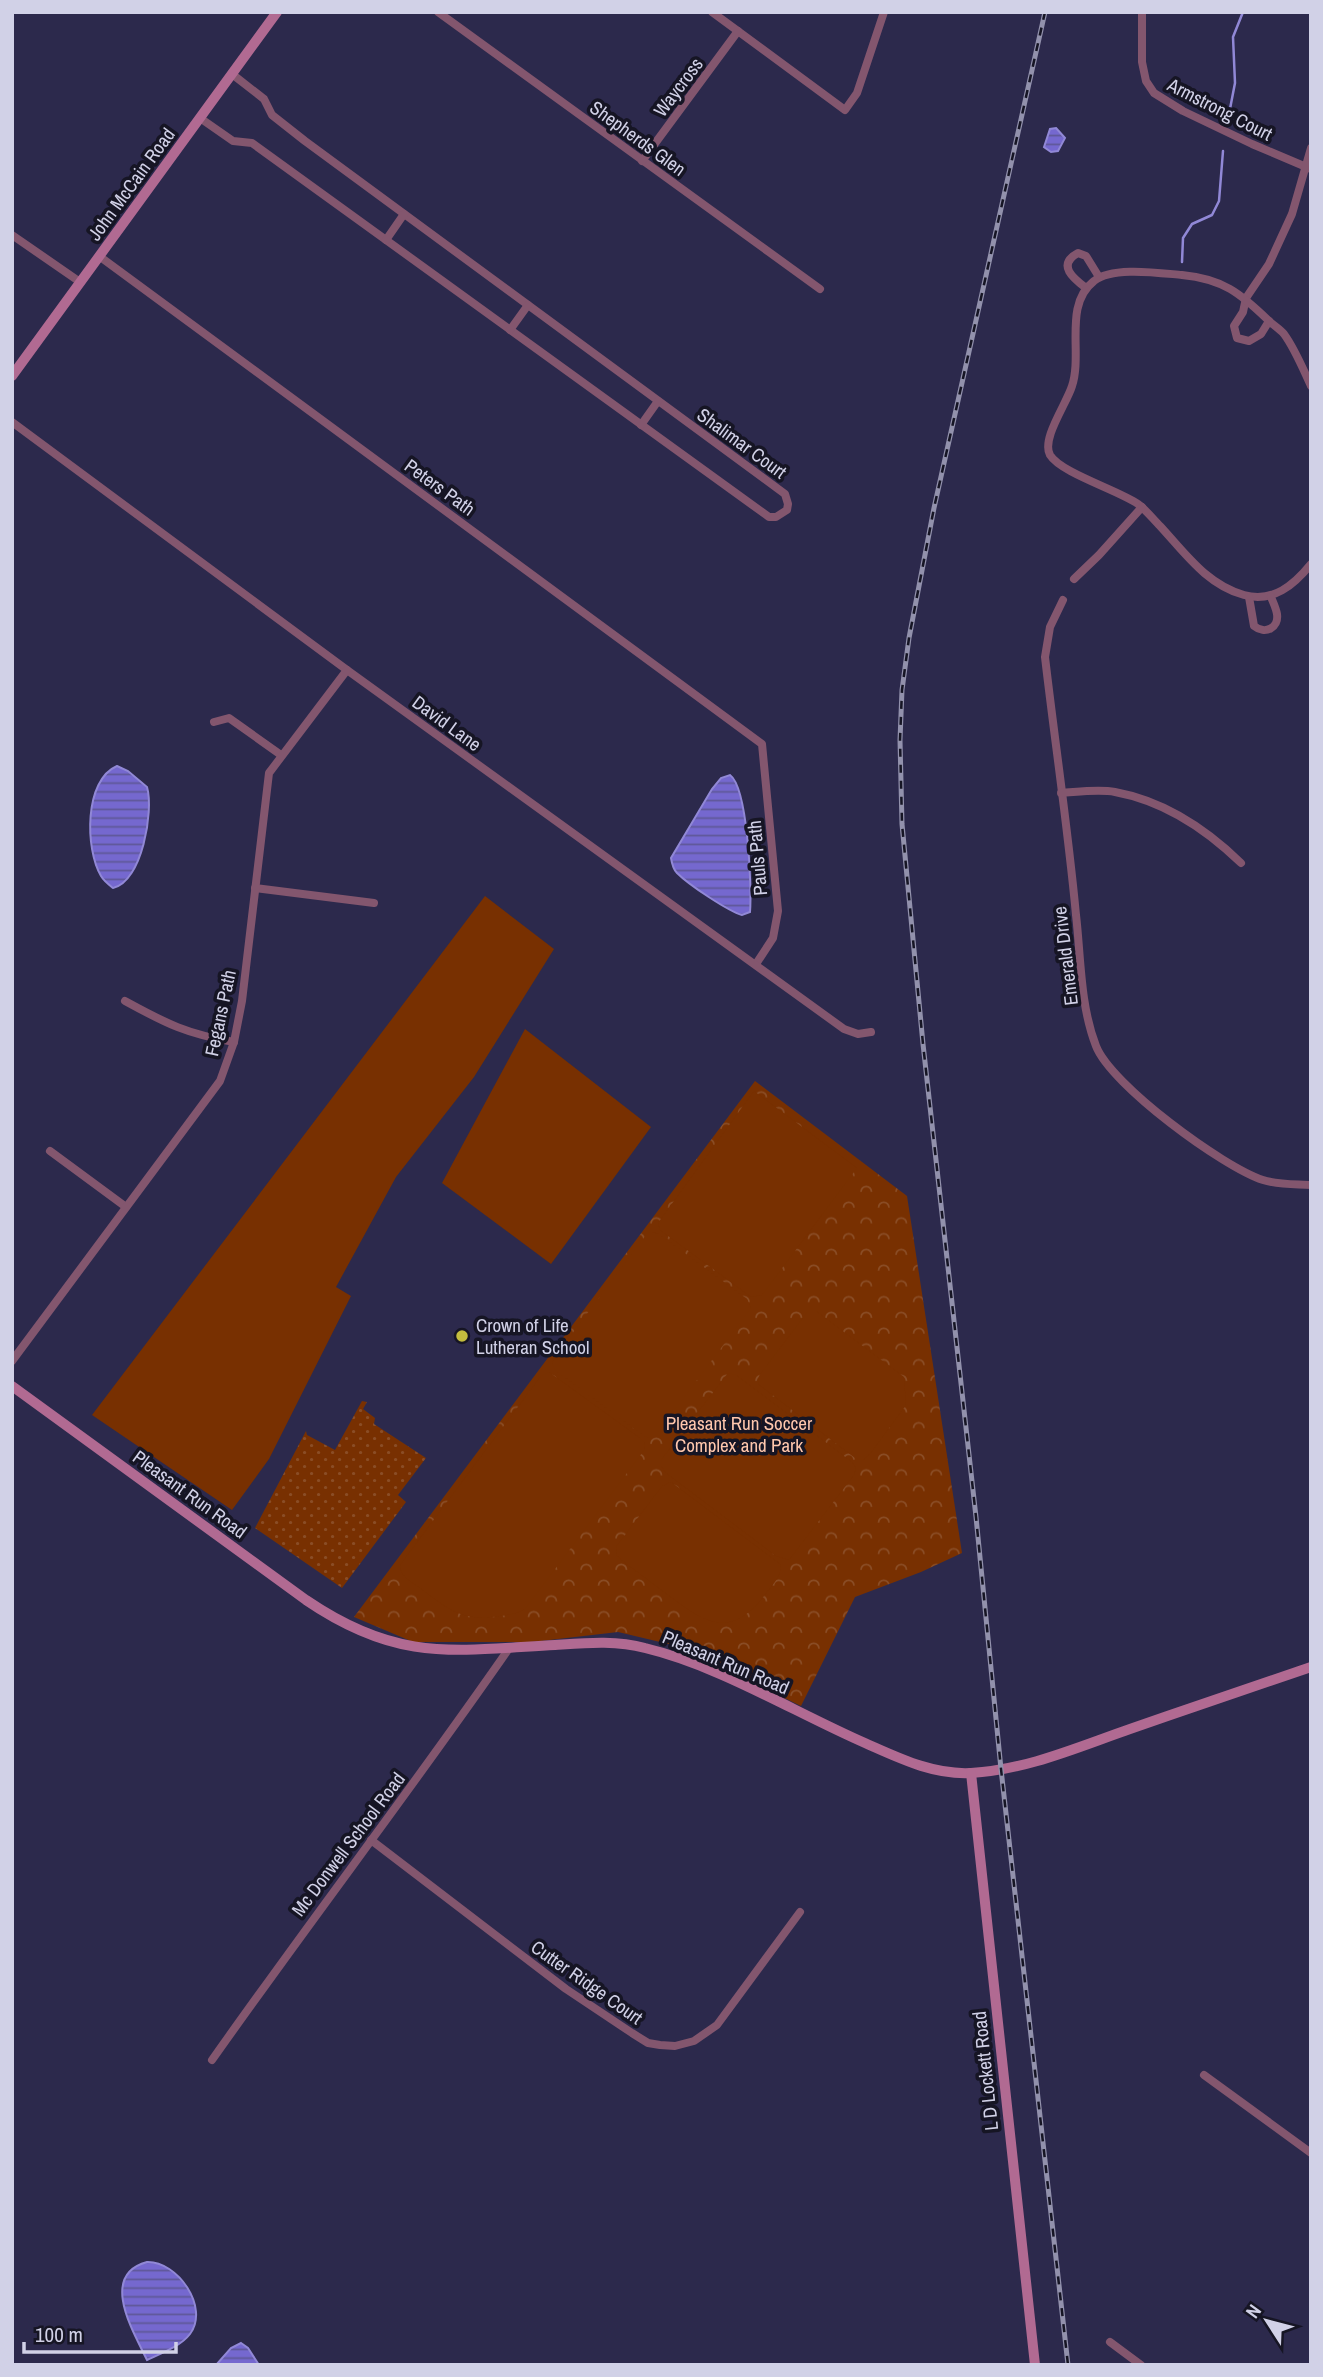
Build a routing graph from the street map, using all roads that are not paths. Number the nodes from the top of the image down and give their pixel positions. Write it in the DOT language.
graph roads {
  1 [pos="277,12"];
  2 [pos="438,12"];
  3 [pos="712,12"];
  4 [pos="884,12"];
  5 [pos="1142,12"];
  6 [pos="738,31"];
  7 [pos="232,74"];
  8 [pos="200,118"];
  9 [pos="1311,148"];
  10 [pos="642,161"];
  11 [pos="1308,168"];
  12 [pos="404,214"];
  13 [pos="12,235"];
  14 [pos="386,240"];
  15 [pos="99,256"];
  16 [pos="1099,277"];
  17 [pos="80,282"];
  18 [pos="1086,288"];
  19 [pos="820,289"];
  20 [pos="1246,298"];
  21 [pos="528,305"];
  22 [pos="1269,321"];
  23 [pos="510,330"];
  24 [pos="12,376"];
  25 [pos="1311,386"];
  26 [pos="658,401"];
  27 [pos="12,422"];
  28 [pos="641,425"];
  29 [pos="1142,507"];
  30 [pos="1311,564"];
  31 [pos="1074,579"];
  32 [pos="1249,597"];
  33 [pos="1271,597"];
  34 [pos="1063,600"];
  35 [pos="346,670"];
  36 [pos="214,722"];
  37 [pos="762,744"];
  38 [pos="281,755"];
  39 [pos="1061,793"];
  40 [pos="1241,863"];
  41 [pos="256,888"];
  42 [pos="374,903"];
  43 [pos="756,964"];
  44 [pos="125,1001"];
  45 [pos="872,1032"];
  46 [pos="234,1042"];
  47 [pos="50,1151"];
  48 [pos="1311,1185"];
  49 [pos="126,1207"];
  50 [pos="12,1361"];
  51 [pos="12,1386"];
  52 [pos="510,1647"];
  53 [pos="1311,1667"];
  54 [pos="971,1773"];
  55 [pos="371,1840"];
  56 [pos="800,1912"];
  57 [pos="212,2060"];
  58 [pos="1204,2075"];
  59 [pos="1311,2152"];
  60 [pos="1111,2342"];
  61 [pos="1035,2365"];
  62 [pos="1140,2365"];
  1 -- 7 [label="main road, John McCain Road"];
  2 -- 10 [label="street, Shepherds Glen"];
  3 -- 6 [label="street"];
  4 -- 6 [label="street"];
  5 -- 11 [label="street, Armstrong Court"];
  6 -- 10 [label="street, Waycross"];
  7 -- 8 [label="main road, John McCain Road"];
  7 -- 12 [label="street, Shalimar Court"];
  8 -- 14 [label="street, Shalimar Court"];
  8 -- 15 [label="main road, John McCain Road"];
  9 -- 11 [label="street"];
  10 -- 19 [label="street, Shepherds Glen"];
  11 -- 20 [label="street"];
  12 -- 14 [label="street"];
  12 -- 21 [label="street, Shalimar Court"];
  13 -- 17 [label="street"];
  14 -- 23 [label="street, Shalimar Court"];
  15 -- 17 [label="main road, John McCain Road"];
  15 -- 37 [label="street, Peters Path"];
  16 -- 18 [label="street"];
  16 -- 18 [label="street"];
  16 -- 20 [label="street"];
  17 -- 24 [label="main road, John McCain Road"];
  18 -- 29 [label="street"];
  20 -- 22 [label="street"];
  20 -- 22 [label="street"];
  21 -- 23 [label="street"];
  21 -- 26 [label="street, Shalimar Court"];
  22 -- 25 [label="street"];
  23 -- 28 [label="street, Shalimar Court"];
  26 -- 28 [label="street"];
  26 -- 28 [label="street, Shalimar Court"];
  27 -- 35 [label="street, David Lane"];
  29 -- 31 [label="street"];
  29 -- 32 [label="street"];
  30 -- 33 [label="street"];
  32 -- 33 [label="street"];
  32 -- 33 [label="street"];
  34 -- 39 [label="street, Emerald Drive"];
  35 -- 38 [label="street, Fegans Path"];
  35 -- 43 [label="street, David Lane"];
  36 -- 38 [label="street"];
  37 -- 43 [label="street, Pauls Path"];
  38 -- 41 [label="street, Fegans Path"];
  39 -- 40 [label="street"];
  39 -- 48 [label="street, Emerald Drive"];
  41 -- 42 [label="street"];
  41 -- 46 [label="street, Fegans Path"];
  43 -- 45 [label="street, David Lane"];
  44 -- 46 [label="street"];
  46 -- 49 [label="street, Fegans Path"];
  47 -- 49 [label="street"];
  49 -- 50 [label="street, Fegans Path"];
  51 -- 52 [label="main road, Pleasant Run Road"];
  52 -- 54 [label="main road, Pleasant Run Road"];
  52 -- 55 [label="street, Mc Donwell School Road"];
  53 -- 54 [label="main road, Pleasant Run Road"];
  54 -- 61 [label="main road, L D Lockett Road"];
  55 -- 56 [label="street, Cutter Ridge Court"];
  55 -- 57 [label="street, Mc Donwell School Road"];
  58 -- 59 [label="street"];
  60 -- 62 [label="street"];
}
